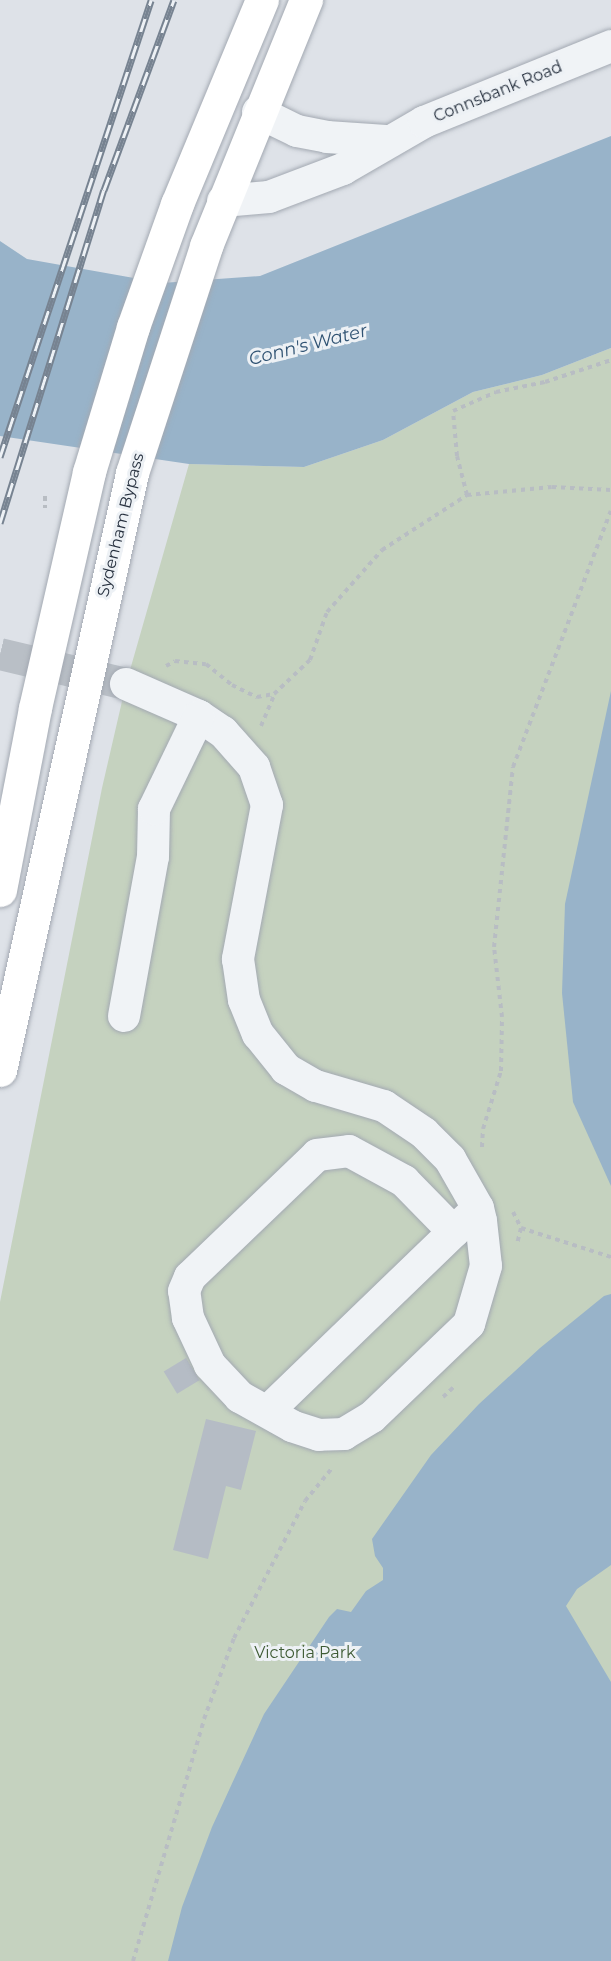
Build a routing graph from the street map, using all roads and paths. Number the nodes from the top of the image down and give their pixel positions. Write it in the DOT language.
graph roads {
  1 [pos="262,0"];
  2 [pos="306,0"];
  3 [pos="611,46"];
  4 [pos="258,112"];
  5 [pos="386,141"];
  6 [pos="223,201"];
  7 [pos="611,360"];
  8 [pos="611,490"];
  9 [pos="467,495"];
  10 [pos="137,688"];
  11 [pos="199,716"];
  12 [pos="0,890"];
  13 [pos="124,1016"];
  14 [pos="0,1070"];
  15 [pos="478,1208"];
  16 [pos="521,1228"];
  17 [pos="454,1232"];
  18 [pos="611,1257"];
  19 [pos="269,1410"];
  1 -- 12 [label="highway"];
  2 -- 4 [label="highway, Sydenham Bypass"];
  3 -- 5 [label="street, Connsbank Road"];
  4 -- 5 [label="street, Connsbank Road"];
  4 -- 6 [label="highway, Sydenham Bypass"];
  5 -- 6 [label="street, Connsbank Road"];
  6 -- 14 [label="highway, Sydenham Bypass"];
  7 -- 9 [label="path"];
  8 -- 9 [label="path"];
  9 -- 10 [label="path"];
  10 -- 11 [label="street"];
  11 -- 13 [label="street"];
  11 -- 15 [label="street"];
  15 -- 17 [label="street"];
  15 -- 19 [label="street"];
  16 -- 18 [label="path"];
  17 -- 19 [label="street"];
  17 -- 19 [label="street"];
}
